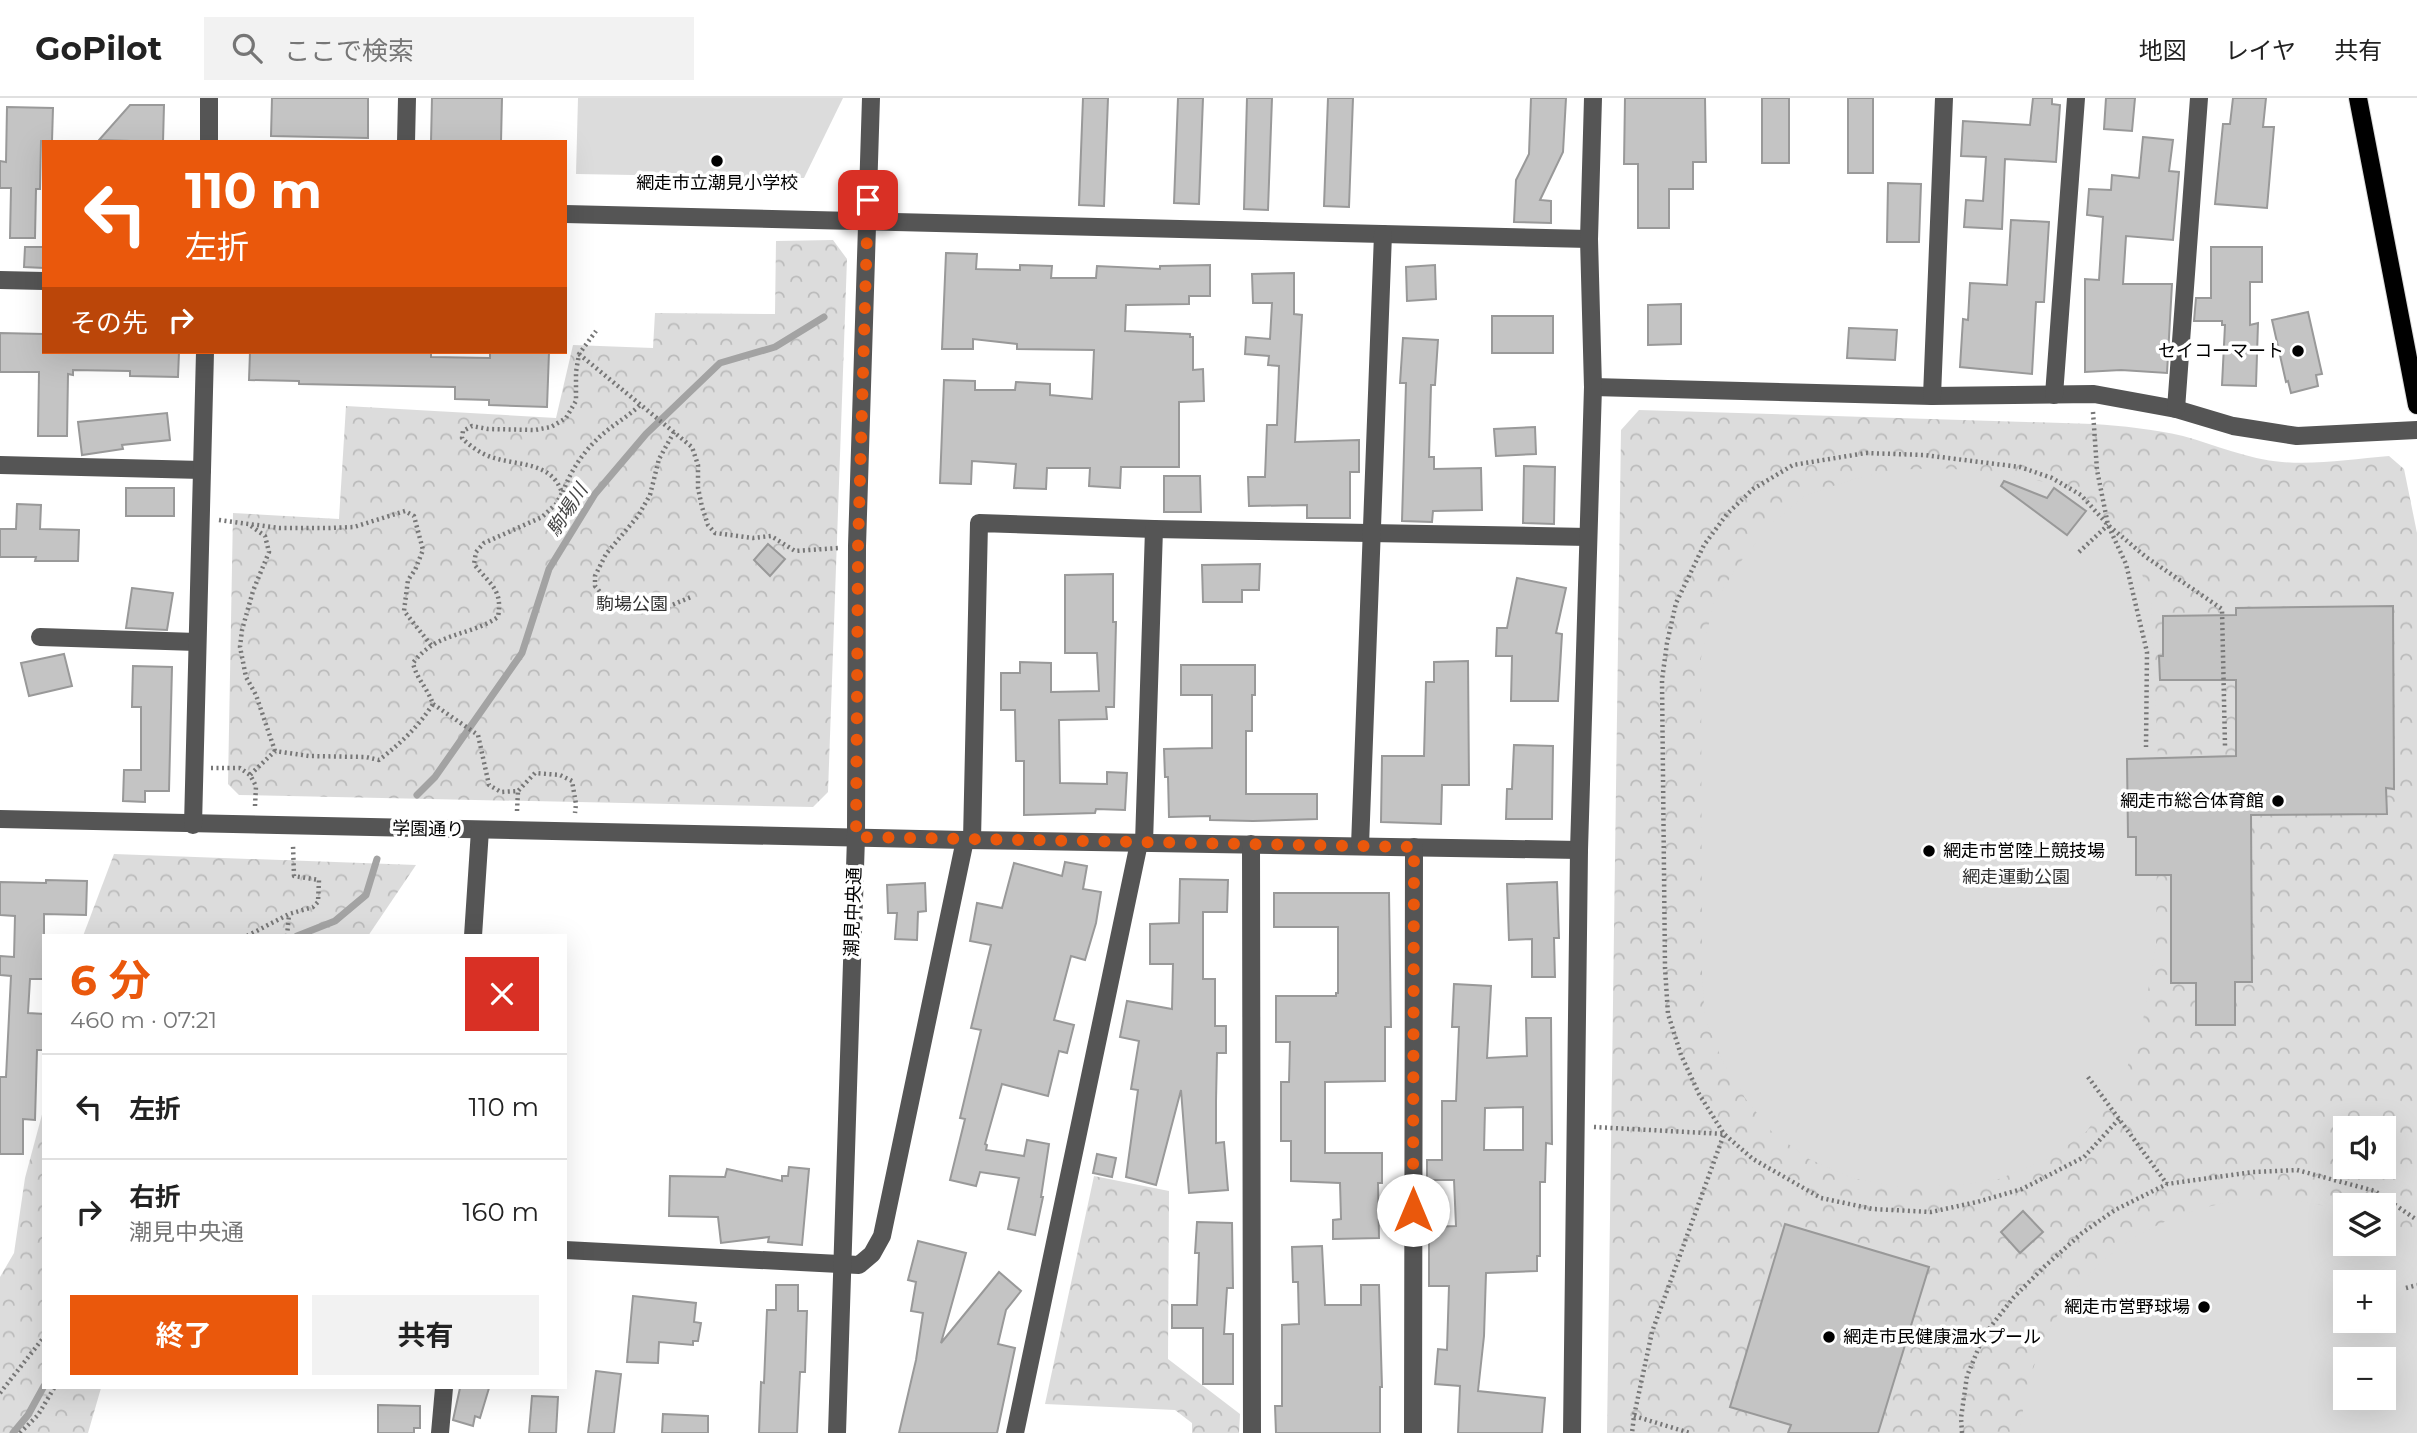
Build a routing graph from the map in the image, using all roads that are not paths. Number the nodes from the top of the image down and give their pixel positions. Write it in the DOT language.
graph roads {
  1 [pos="209,98"];
  2 [pos="407,98"];
  3 [pos="872,98"];
  4 [pos="1592,98"];
  5 [pos="1944,98"];
  6 [pos="2076,98"];
  7 [pos="2199,98"];
  8 [pos="2358,98"];
  9 [pos="209,140"];
  10 [pos="406,140"];
  11 [pos="567,214"];
  12 [pos="868,220"];
  13 [pos="1383,234"];
  14 [pos="1589,239"];
  15 [pos="0,281"];
  16 [pos="42,281"];
  17 [pos="205,354"];
  18 [pos="1592,387"];
  19 [pos="2054,395"];
  20 [pos="1932,396"];
  21 [pos="2417,405"];
  22 [pos="2176,409"];
  23 [pos="2417,430"];
  24 [pos="0,465"];
  25 [pos="202,470"];
  26 [pos="1154,529"];
  27 [pos="1374,533"];
  28 [pos="1588,537"];
  29 [pos="40,638"];
  30 [pos="197,642"];
  31 [pos="0,819"];
  32 [pos="193,825"];
  33 [pos="480,830"];
  34 [pos="856,837"];
  35 [pos="968,840"];
  36 [pos="1141,843"];
  37 [pos="1251,844"];
  38 [pos="1360,846"];
  39 [pos="1414,847"];
  40 [pos="1579,850"];
  41 [pos="473,934"];
  42 [pos="567,1251"];
  43 [pos="842,1264"];
  44 [pos="444,1389"];
  45 [pos="440,1433"];
  46 [pos="837,1433"];
  47 [pos="1015,1433"];
  48 [pos="1252,1433"];
  49 [pos="1412,1433"];
  50 [pos="1572,1433"];
  1 -- 9 [label="street"];
  2 -- 10 [label="street"];
  3 -- 12 [label="street, 潮見中央通"];
  4 -- 14 [label="street"];
  5 -- 20 [label="street"];
  6 -- 19 [label="street"];
  7 -- 22 [label="street"];
  8 -- 21 [label="main road"];
  11 -- 12 [label="street"];
  12 -- 13 [label="street"];
  12 -- 34 [label="street, 潮見中央通"];
  13 -- 14 [label="street"];
  13 -- 27 [label="street"];
  14 -- 18 [label="street"];
  15 -- 16 [label="street"];
  17 -- 25 [label="street"];
  18 -- 20 [label="street"];
  18 -- 28 [label="street"];
  19 -- 20 [label="street"];
  19 -- 22 [label="street"];
  22 -- 23 [label="street"];
  24 -- 25 [label="street"];
  25 -- 30 [label="street"];
  26 -- 27 [label="street"];
  26 -- 35 [label="street"];
  26 -- 36 [label="street"];
  27 -- 28 [label="street"];
  27 -- 38 [label="street"];
  28 -- 40 [label="street"];
  29 -- 30 [label="street"];
  30 -- 32 [label="street"];
  31 -- 32 [label="street, 学園通り"];
  32 -- 33 [label="street, 学園通り"];
  33 -- 34 [label="street, 学園通り"];
  33 -- 41 [label="street"];
  34 -- 35 [label="street, 学園通り"];
  34 -- 43 [label="street, 潮見中央通"];
  35 -- 36 [label="street, 学園通り"];
  35 -- 43 [label="street"];
  36 -- 37 [label="street, 学園通り"];
  36 -- 47 [label="street"];
  37 -- 38 [label="street, 学園通り"];
  37 -- 48 [label="street"];
  38 -- 39 [label="street, 学園通り"];
  39 -- 40 [label="street, 学園通り"];
  39 -- 49 [label="street"];
  40 -- 50 [label="street"];
  42 -- 43 [label="street"];
  43 -- 46 [label="street, 潮見中央通"];
  44 -- 45 [label="street"];
}
